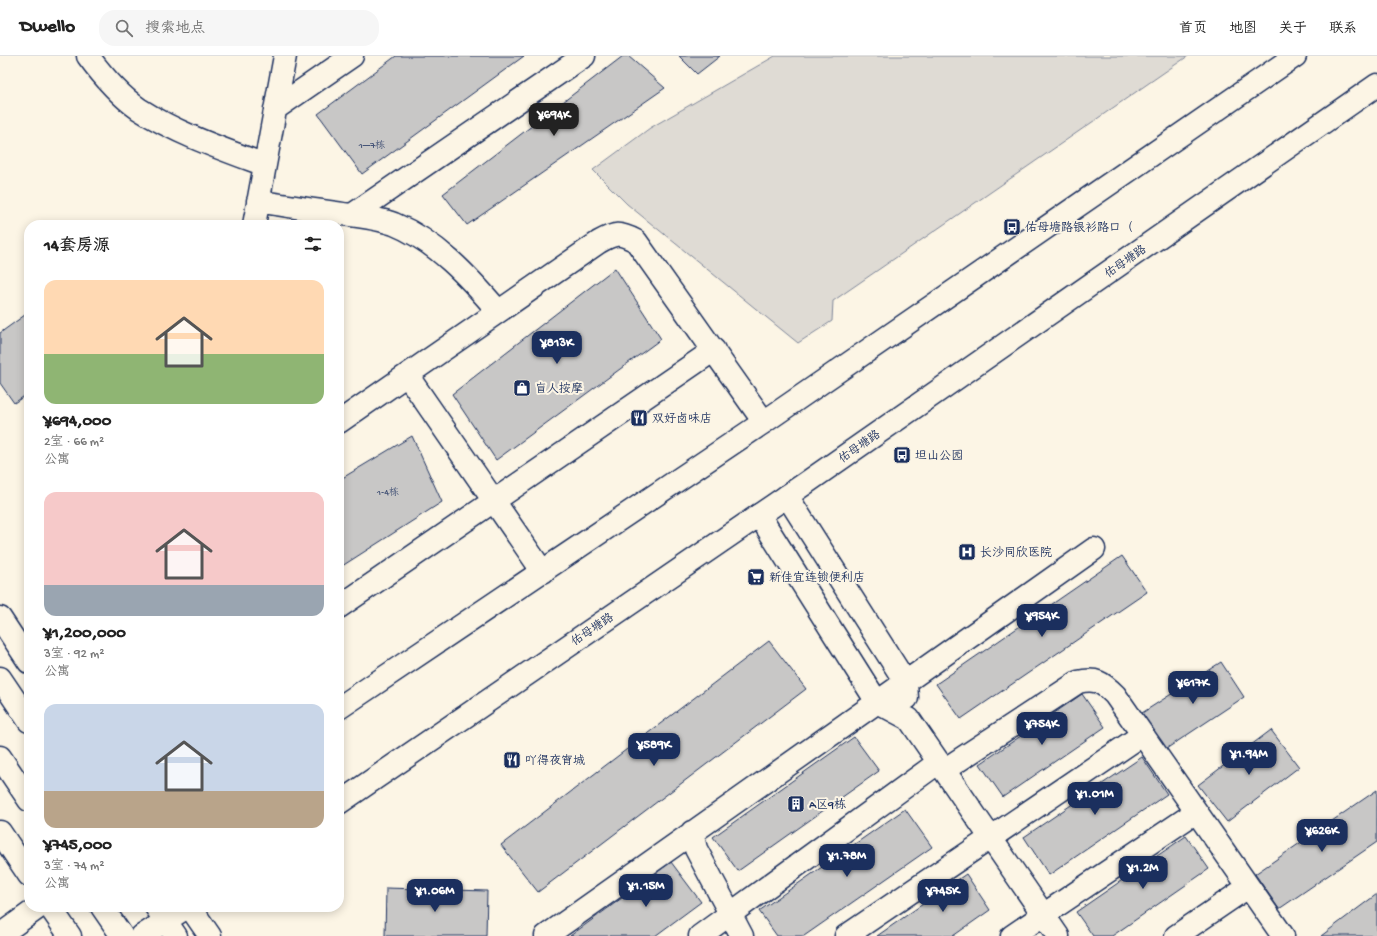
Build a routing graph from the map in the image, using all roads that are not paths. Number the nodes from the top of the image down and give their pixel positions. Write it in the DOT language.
graph roads {
  1 [pos="88,56"];
  2 [pos="285,56"];
  3 [pos="352,56"];
  4 [pos="584,56"];
  5 [pos="1295,56"];
  6 [pos="1377,85"];
  7 [pos="275,110"];
  8 [pos="265,165"];
  9 [pos="258,202"];
  10 [pos="352,215"];
  11 [pos="255,220"];
  12 [pos="498,311"];
  13 [pos="714,350"];
  14 [pos="407,375"];
  15 [pos="344,419"];
  16 [pos="764,422"];
  17 [pos="786,496"];
  18 [pos="495,500"];
  19 [pos="758,515"];
  20 [pos="1094,549"];
  21 [pos="543,572"];
  22 [pos="344,604"];
  23 [pos="0,618"];
  24 [pos="24,654"];
  25 [pos="0,678"];
  26 [pos="906,683"];
  27 [pos="877,702"];
  28 [pos="344,705"];
  29 [pos="24,714"];
  30 [pos="909,719"];
  31 [pos="1142,734"];
  32 [pos="0,757"];
  33 [pos="942,766"];
  34 [pos="24,793"];
  35 [pos="344,800"];
  36 [pos="1196,812"];
  37 [pos="0,832"];
  38 [pos="692,832"];
  39 [pos="991,838"];
  40 [pos="24,868"];
  41 [pos="1248,887"];
  42 [pos="32,912"];
  43 [pos="53,912"];
  44 [pos="105,912"];
  45 [pos="180,912"];
  46 [pos="193,912"];
  47 [pos="730,915"];
  48 [pos="1043,915"];
  49 [pos="166,921"];
  50 [pos="0,935"];
  51 [pos="70,936"];
  52 [pos="122,936"];
  53 [pos="142,936"];
  54 [pos="210,936"];
  55 [pos="546,936"];
  56 [pos="700,936"];
  57 [pos="742,936"];
  58 [pos="846,936"];
  59 [pos="1012,936"];
  60 [pos="1058,936"];
  61 [pos="1176,936"];
  62 [pos="1283,936"];
  1 -- 8 [label="street"];
  2 -- 7 [label="street"];
  3 -- 7 [label="street"];
  4 -- 10 [label="street"];
  5 -- 16 [label="street"];
  6 -- 17 [label="street, 佑母塘路"];
  7 -- 8 [label="street"];
  8 -- 9 [label="street"];
  9 -- 10 [label="street"];
  9 -- 11 [label="street"];
  10 -- 12 [label="street"];
  12 -- 13 [label="street"];
  12 -- 14 [label="street"];
  13 -- 16 [label="street"];
  13 -- 18 [label="street"];
  14 -- 15 [label="street"];
  14 -- 18 [label="street"];
  16 -- 21 [label="street"];
  17 -- 19 [label="street, 佑母塘路"];
  17 -- 26 [label="street"];
  18 -- 21 [label="street"];
  18 -- 22 [label="street"];
  19 -- 27 [label="street"];
  19 -- 35 [label="street, 佑母塘路"];
  20 -- 26 [label="street"];
  21 -- 28 [label="street"];
  23 -- 24 [label="street"];
  25 -- 29 [label="street"];
  26 -- 27 [label="street"];
  26 -- 30 [label="street"];
  27 -- 30 [label="street"];
  27 -- 38 [label="street"];
  30 -- 33 [label="street"];
  31 -- 33 [label="street"];
  31 -- 36 [label="street"];
  31 -- 39 [label="street"];
  32 -- 34 [label="street"];
  33 -- 39 [label="street"];
  33 -- 47 [label="street"];
  36 -- 41 [label="street"];
  36 -- 48 [label="street"];
  37 -- 40 [label="street"];
  38 -- 47 [label="street"];
  38 -- 55 [label="street"];
  39 -- 48 [label="street"];
  39 -- 58 [label="street"];
  41 -- 61 [label="street"];
  41 -- 62 [label="street"];
  42 -- 50 [label="street"];
  43 -- 51 [label="street"];
  44 -- 52 [label="street"];
  45 -- 49 [label="street"];
  46 -- 54 [label="street"];
  47 -- 56 [label="street"];
  47 -- 57 [label="street"];
  48 -- 59 [label="street"];
  48 -- 60 [label="street"];
  49 -- 53 [label="street"];
}
